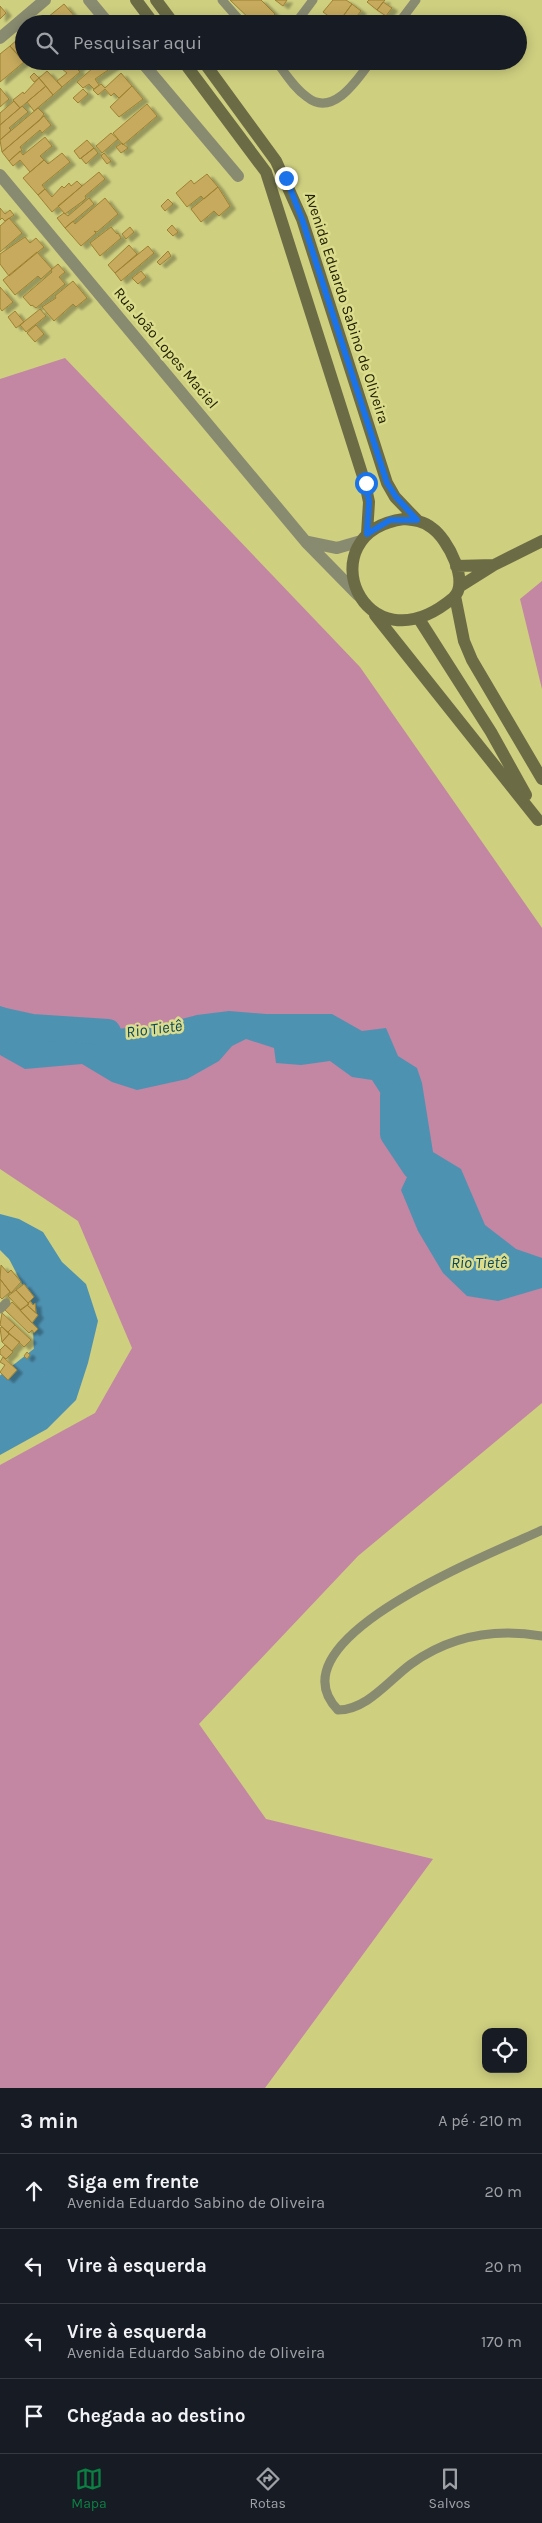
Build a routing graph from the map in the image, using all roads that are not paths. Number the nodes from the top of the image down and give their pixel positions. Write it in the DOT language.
graph roads {
  1 [pos="45,0"];
  2 [pos="89,0"];
  3 [pos="136,0"];
  4 [pos="156,0"];
  5 [pos="222,0"];
  6 [pos="313,0"];
  7 [pos="416,0"];
  8 [pos="27,15"];
  9 [pos="102,15"];
  10 [pos="147,15"];
  11 [pos="167,15"];
  12 [pos="235,15"];
  13 [pos="302,15"];
  14 [pos="405,15"];
  15 [pos="15,25"];
  16 [pos="0,38"];
  17 [pos="149,70"];
  18 [pos="190,70"];
  19 [pos="210,70"];
  20 [pos="284,70"];
  21 [pos="364,70"];
  22 [pos="0,175"];
  23 [pos="238,176"];
  24 [pos="417,520"];
  25 [pos="364,537"];
  26 [pos="542,541"];
  27 [pos="306,542"];
  28 [pos="456,566"];
  29 [pos="494,566"];
  30 [pos="457,592"];
  31 [pos="358,594"];
  32 [pos="372,611"];
  33 [pos="419,619"];
  34 [pos="542,779"];
  35 [pos="540,823"];
  36 [pos="542,1530"];
  37 [pos="542,1636"];
  1 -- 8 [label="street"];
  2 -- 9 [label="street"];
  3 -- 10 [label="main road"];
  4 -- 11 [label="main road"];
  5 -- 12 [label="lane"];
  6 -- 13 [label="lane"];
  7 -- 14 [label="lane"];
  15 -- 16 [label="street"];
  17 -- 23 [label="street"];
  18 -- 25 [label="main road"];
  19 -- 24 [label="main road, Avenida Eduardo Sabino de Oliveira"];
  20 -- 21 [label="lane"];
  22 -- 27 [label="street, Rua João Lopes Maciel"];
  24 -- 25 [label="main road"];
  24 -- 28 [label="main road"];
  25 -- 27 [label="street"];
  25 -- 31 [label="main road"];
  26 -- 29 [label="main road"];
  27 -- 31 [label="street, Rua João Lopes Maciel"];
  28 -- 29 [label="main road"];
  28 -- 30 [label="main road"];
  29 -- 30 [label="main road"];
  30 -- 33 [label="main road"];
  30 -- 34 [label="main road"];
  31 -- 32 [label="main road"];
  32 -- 33 [label="main road"];
  32 -- 35 [label="main road"];
  33 -- 35 [label="main road"];
  36 -- 37 [label="lane"];
}
